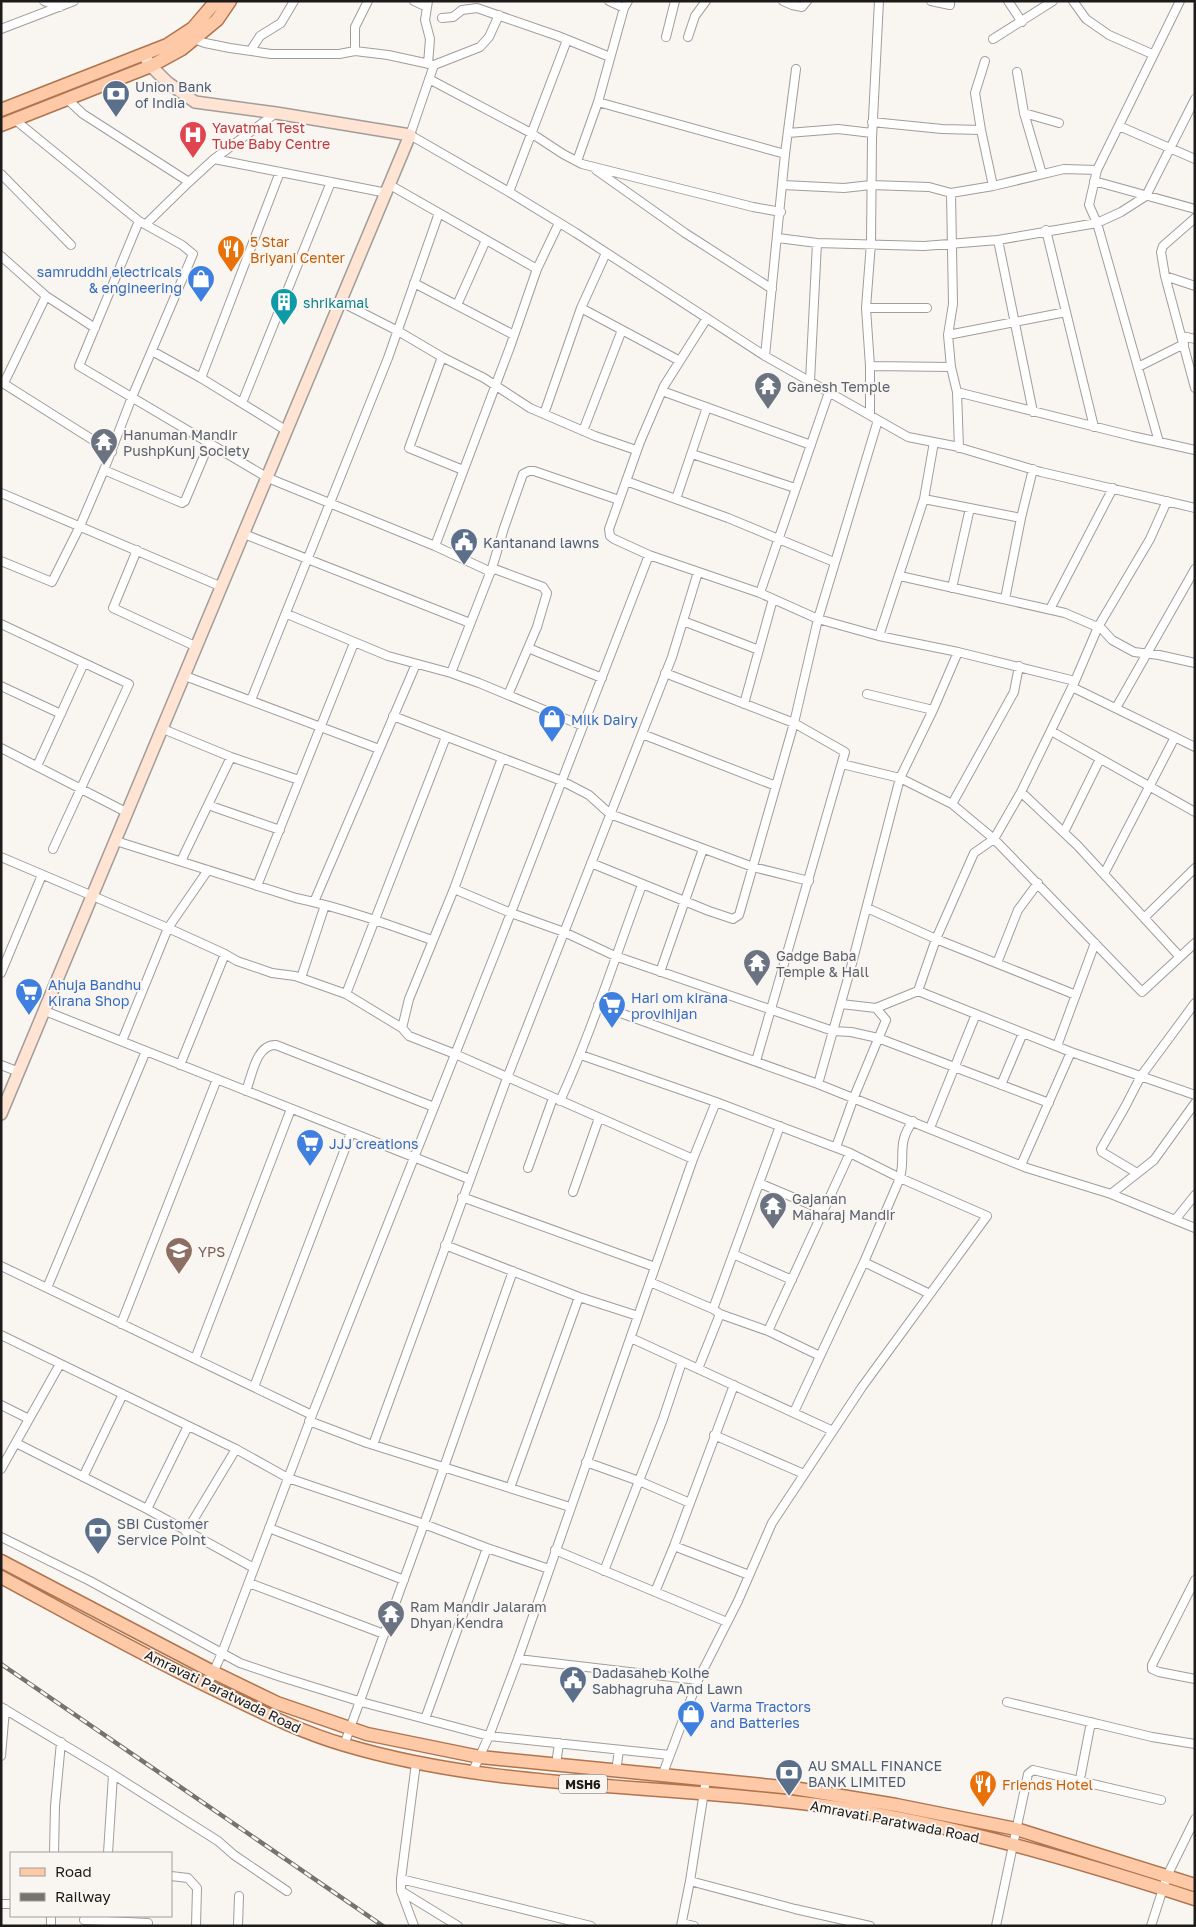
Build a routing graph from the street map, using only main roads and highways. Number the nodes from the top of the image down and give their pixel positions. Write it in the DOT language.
graph roads {
  1 [pos="216,1"];
  2 [pos="230,1"];
  3 [pos="1,110"];
  4 [pos="1,124"];
  5 [pos="1,1562"];
  6 [pos="1,1577"];
  7 [pos="1165,1883"];
  8 [pos="1195,1885"];
  9 [pos="1195,1899"];
  1 -- 3 [label="main road"];
  2 -- 4 [label="main road"];
  5 -- 7 [label="main road, Amravati Paratwada Road / MSH6"];
  6 -- 7 [label="main road, Amravati Paratwada Road / MSH6"];
  7 -- 8 [label="main road, Amravati Paratwada Road / MSH6"];
  7 -- 9 [label="main road, Amravati Paratwada Road / MSH6"];
}
